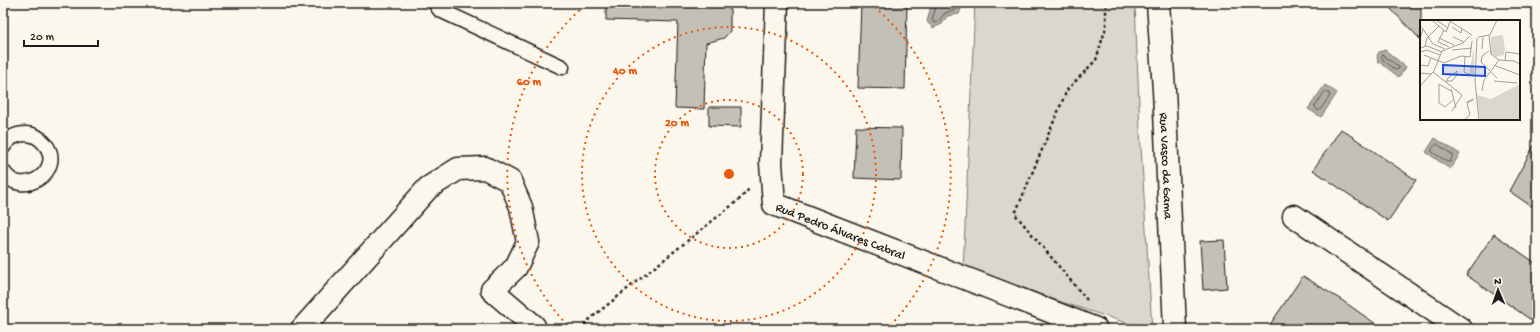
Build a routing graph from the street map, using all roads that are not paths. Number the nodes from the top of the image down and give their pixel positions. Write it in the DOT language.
graph roads {
  1 [pos="435,3"];
  2 [pos="777,3"];
  3 [pos="1158,3"];
  4 [pos="562,68"];
  5 [pos="3,147"];
  6 [pos="3,171"];
  7 [pos="1294,216"];
  8 [pos="302,329"];
  9 [pos="532,329"];
  10 [pos="1096,329"];
  11 [pos="1175,329"];
  12 [pos="1461,329"];
  1 -- 4 [label="lane"];
  2 -- 10 [label="street, Rua Pedro Álvares Cabral"];
  3 -- 11 [label="street, Rua Vasco da Gama"];
  5 -- 6 [label="lane"];
  7 -- 12 [label="street"];
  8 -- 9 [label="street"];
}
